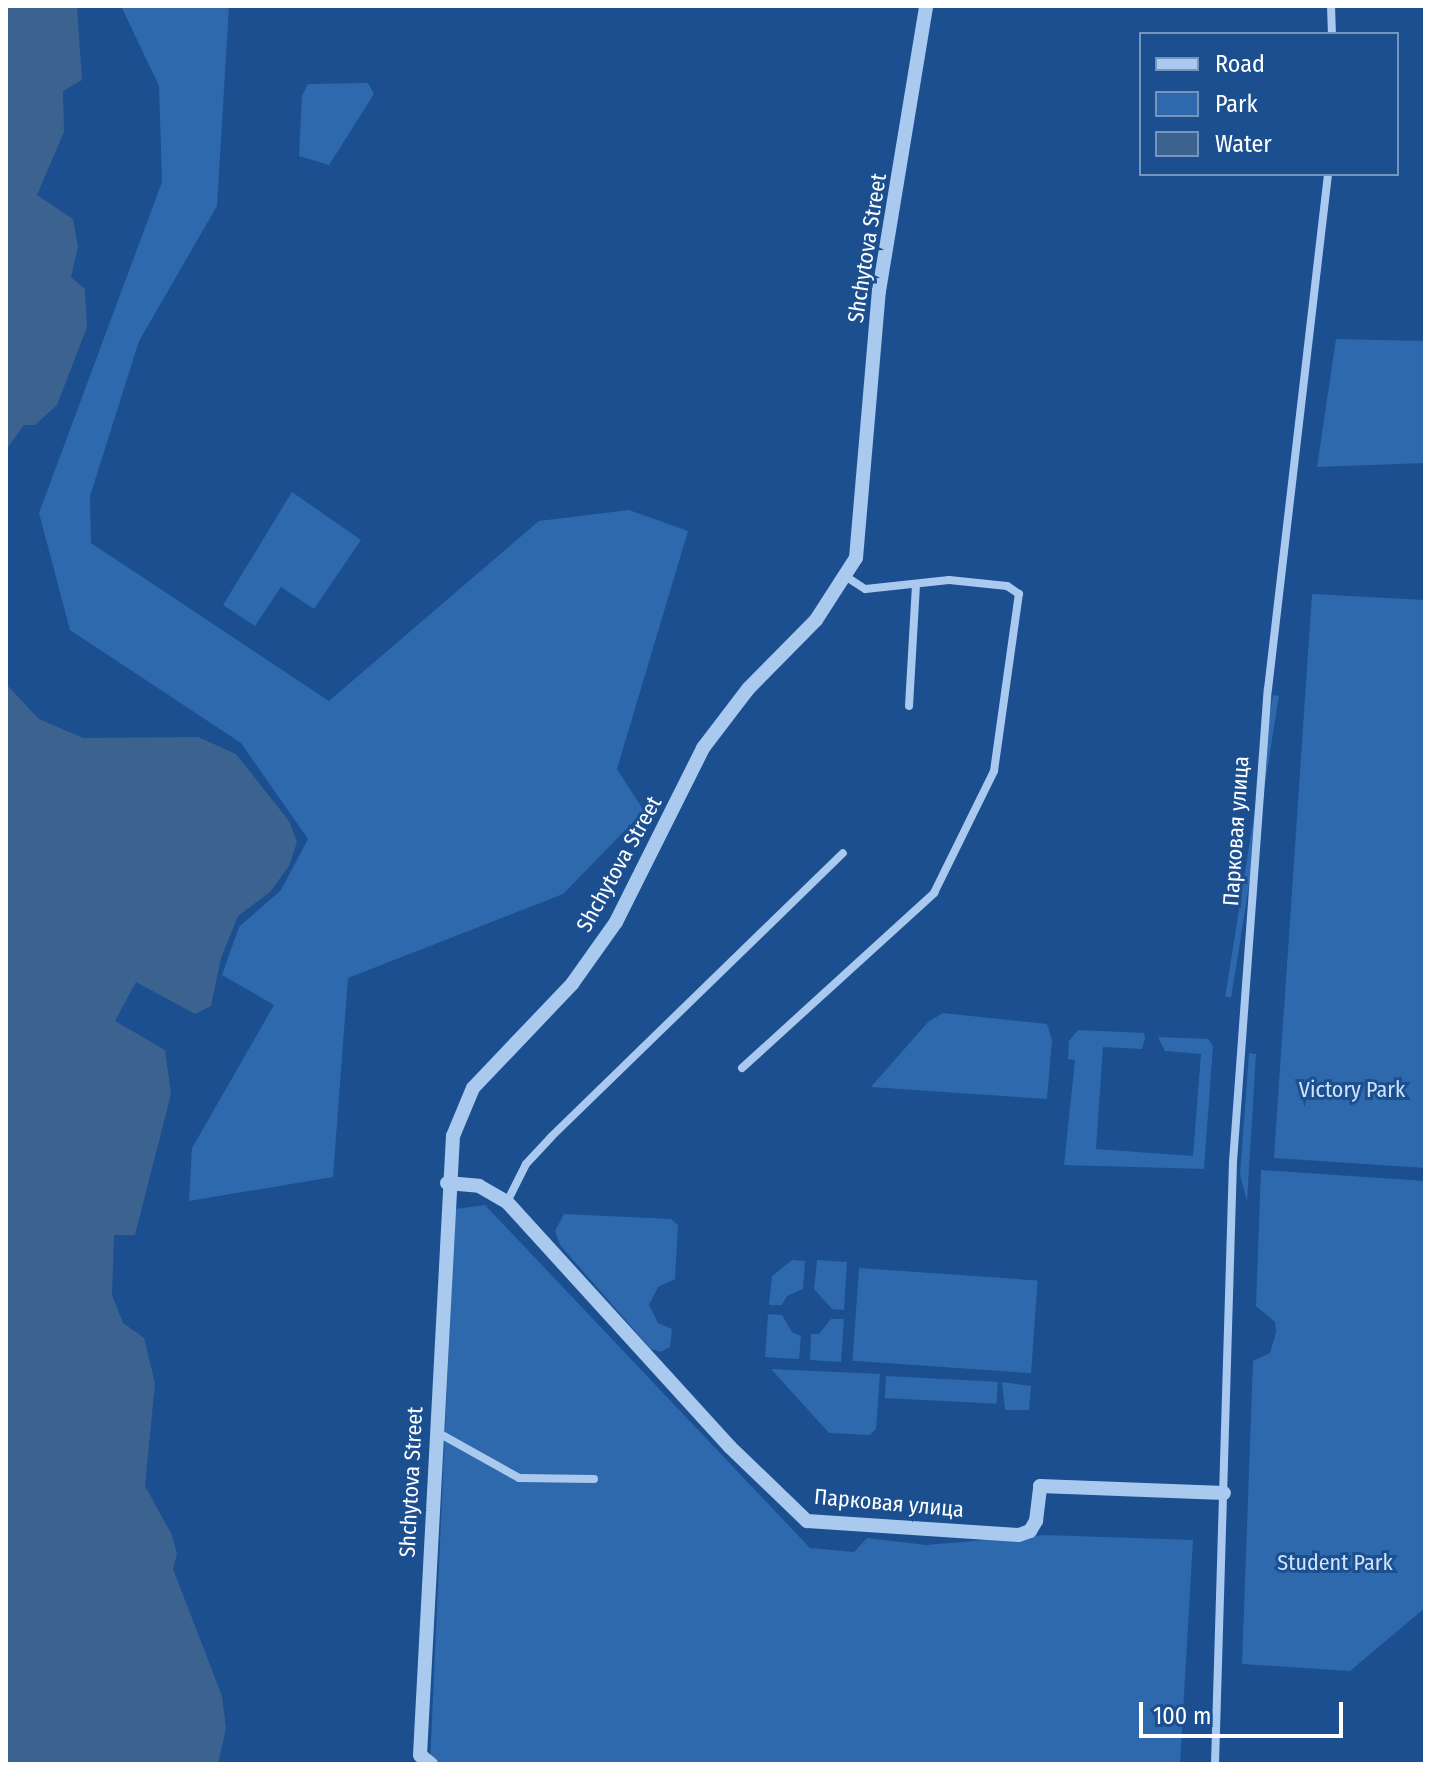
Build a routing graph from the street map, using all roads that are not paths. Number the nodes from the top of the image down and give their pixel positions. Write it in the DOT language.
graph roads {
  1 [pos="926,6"];
  2 [pos="1331,6"];
  3 [pos="1332,32"];
  4 [pos="1328,176"];
  5 [pos="845,576"];
  6 [pos="916,584"];
  7 [pos="909,706"];
  8 [pos="843,853"];
  9 [pos="742,1068"];
  10 [pos="447,1183"];
  11 [pos="507,1202"];
  12 [pos="435,1431"];
  13 [pos="594,1479"];
  14 [pos="1224,1493"];
  15 [pos="424,1761"];
  16 [pos="1215,1764"];
  1 -- 5 [label="street, Shchytova Street"];
  2 -- 3 [label="street"];
  4 -- 14 [label="street, Парковая улица"];
  5 -- 6 [label="street"];
  5 -- 10 [label="street, Shchytova Street"];
  6 -- 7 [label="street"];
  6 -- 9 [label="street"];
  8 -- 11 [label="street"];
  10 -- 11 [label="street, Парковая улица"];
  10 -- 12 [label="street, Shchytova Street"];
  11 -- 14 [label="street, Парковая улица"];
  12 -- 13 [label="street"];
  12 -- 15 [label="street, Shchytova Street"];
  14 -- 16 [label="street, Парковая улица"];
}
